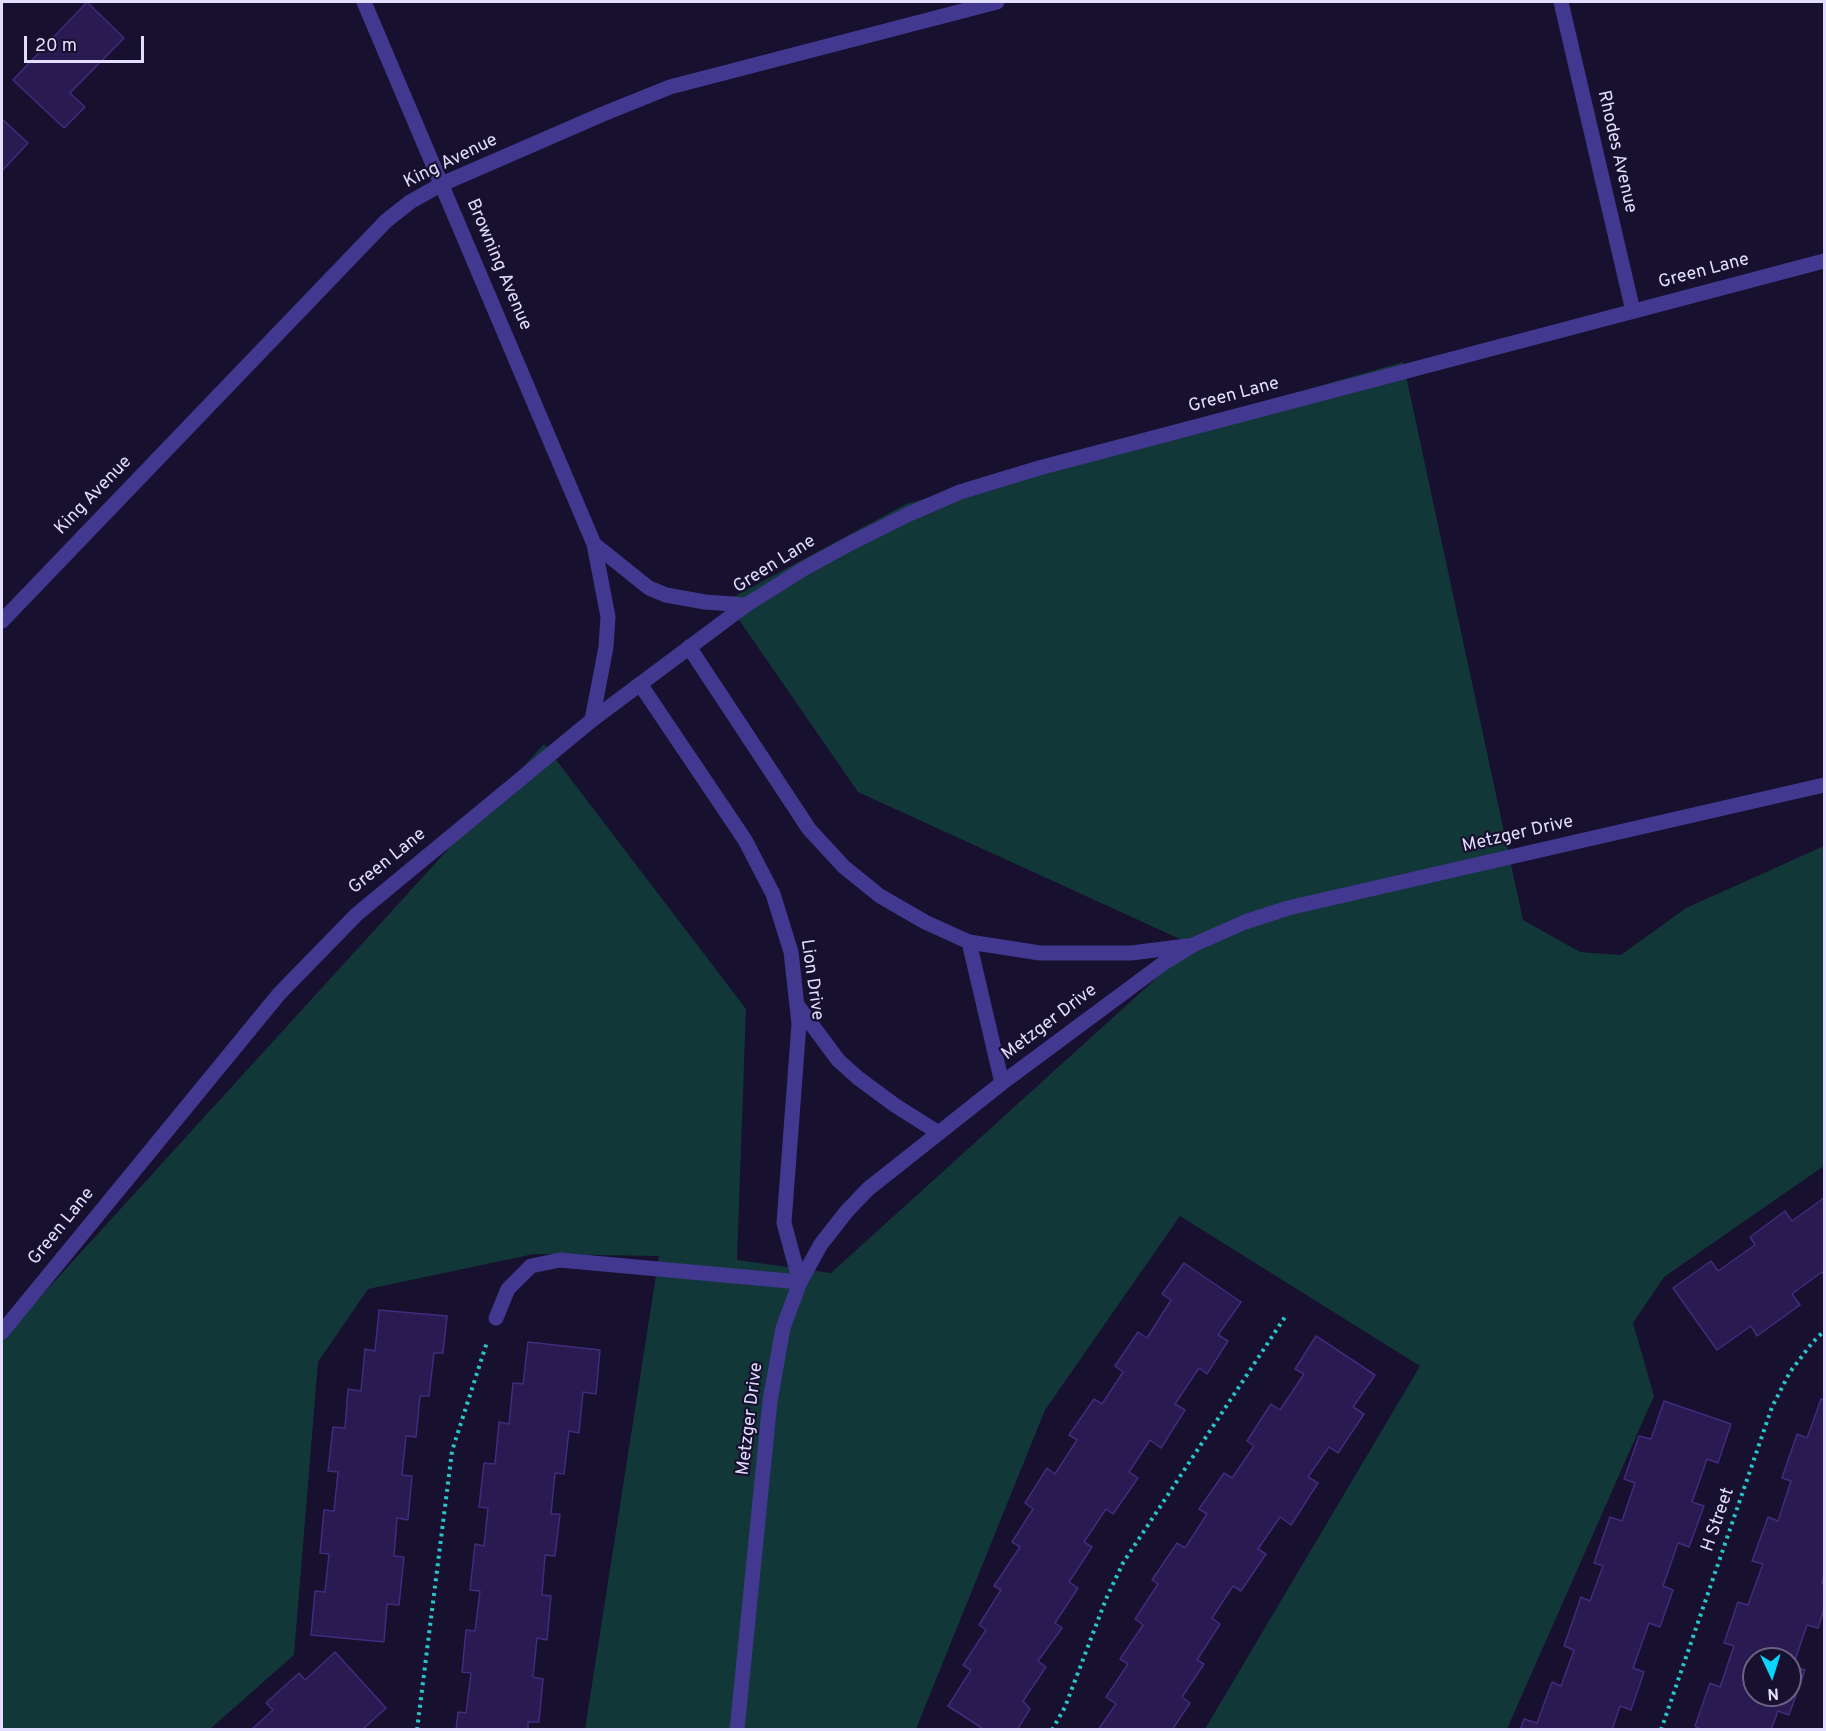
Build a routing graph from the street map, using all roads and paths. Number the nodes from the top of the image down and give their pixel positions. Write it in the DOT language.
graph roads {
  1 [pos="364,2"];
  2 [pos="997,2"];
  3 [pos="1561,2"];
  4 [pos="442,184"];
  5 [pos="1824,261"];
  6 [pos="1633,311"];
  7 [pos="594,544"];
  8 [pos="746,605"];
  9 [pos="2,621"];
  10 [pos="689,647"];
  11 [pos="640,684"];
  12 [pos="592,720"];
  13 [pos="1824,785"];
  14 [pos="969,942"];
  15 [pos="1193,945"];
  16 [pos="798,1006"];
  17 [pos="1002,1083"];
  18 [pos="939,1133"];
  19 [pos="800,1282"];
  20 [pos="1285,1317"];
  21 [pos="496,1318"];
  22 [pos="1824,1331"];
  23 [pos="2,1332"];
  24 [pos="417,1730"];
  25 [pos="737,1730"];
  26 [pos="1053,1730"];
  27 [pos="1661,1730"];
  1 -- 4 [label="street, Browning Avenue"];
  2 -- 4 [label="street, King Avenue"];
  3 -- 6 [label="street, Rhodes Avenue"];
  4 -- 7 [label="street, Browning Avenue"];
  4 -- 9 [label="street, King Avenue"];
  5 -- 6 [label="street, Green Lane"];
  6 -- 8 [label="street, Green Lane"];
  7 -- 8 [label="street"];
  7 -- 12 [label="street, Browning Avenue"];
  8 -- 10 [label="street, Green Lane"];
  10 -- 11 [label="street, Green Lane"];
  10 -- 14 [label="street"];
  11 -- 12 [label="street, Green Lane"];
  11 -- 16 [label="street, Lion Drive"];
  12 -- 23 [label="street, Green Lane"];
  13 -- 15 [label="street, Metzger Drive"];
  14 -- 15 [label="street"];
  14 -- 17 [label="street"];
  15 -- 17 [label="street, Metzger Drive"];
  16 -- 18 [label="street"];
  16 -- 19 [label="street, Lion Drive"];
  17 -- 18 [label="street, Metzger Drive"];
  18 -- 19 [label="street, Metzger Drive"];
  19 -- 21 [label="street"];
  19 -- 25 [label="street, Metzger Drive"];
  20 -- 26 [label="path"];
  21 -- 24 [label="path"];
  22 -- 27 [label="path, H Street"];
}
